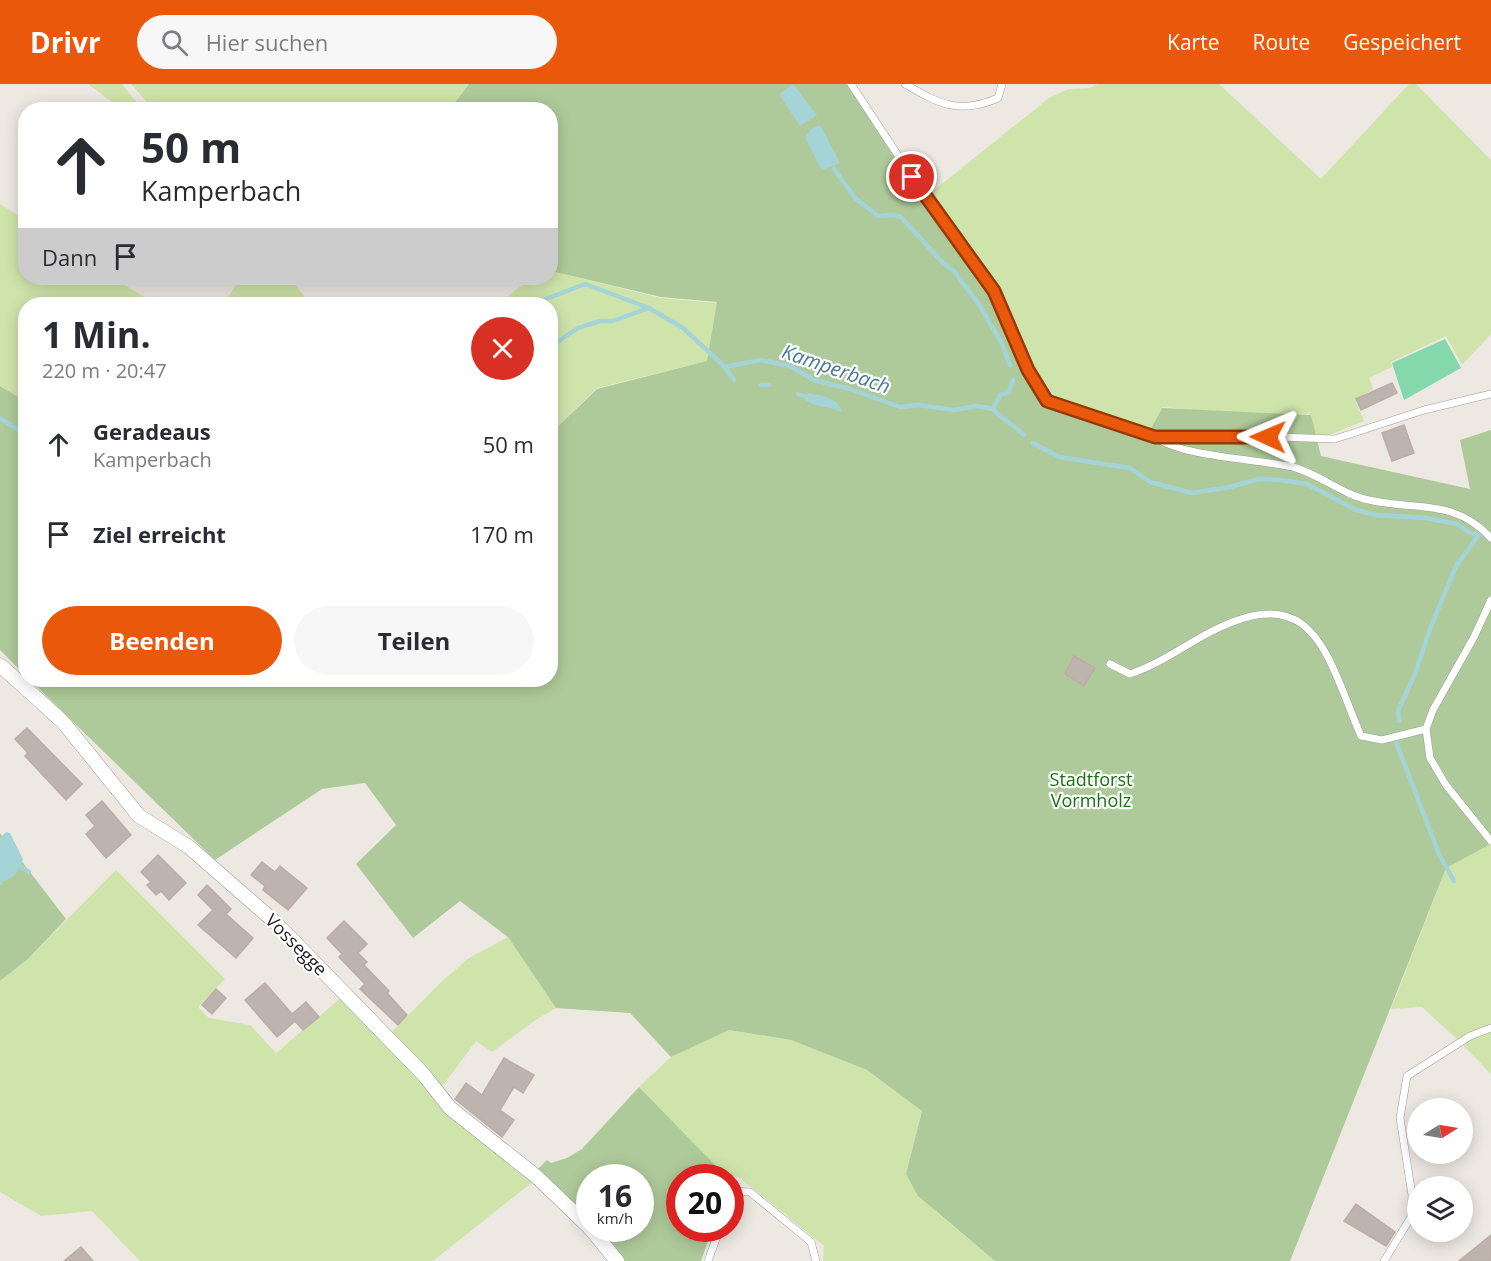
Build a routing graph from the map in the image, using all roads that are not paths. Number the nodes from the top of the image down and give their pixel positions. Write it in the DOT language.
graph roads {
  1 [pos="851,84"];
  2 [pos="905,84"];
  3 [pos="1002,84"];
  4 [pos="1491,394"];
  5 [pos="1155,437"];
  6 [pos="1491,538"];
  7 [pos="1491,600"];
  8 [pos="1110,664"];
  9 [pos="0,665"];
  10 [pos="18,681"];
  11 [pos="24,687"];
  12 [pos="1426,729"];
  13 [pos="1491,841"];
  14 [pos="1491,1028"];
  15 [pos="744,1192"];
  16 [pos="576,1215"];
  17 [pos="601,1242"];
  18 [pos="715,1242"];
  19 [pos="617,1261"];
  20 [pos="708,1261"];
  21 [pos="816,1261"];
  22 [pos="1384,1261"];
  1 -- 5 [label="lane"];
  2 -- 3 [label="lane"];
  4 -- 5 [label="lane"];
  5 -- 6 [label="lane"];
  7 -- 12 [label="lane"];
  8 -- 12 [label="lane"];
  9 -- 10 [label="street, Vossegge"];
  11 -- 16 [label="street, Vossegge"];
  12 -- 13 [label="lane"];
  14 -- 22 [label="lane"];
  15 -- 21 [label="lane"];
  17 -- 19 [label="street, Vossegge"];
  18 -- 20 [label="lane"];
}
